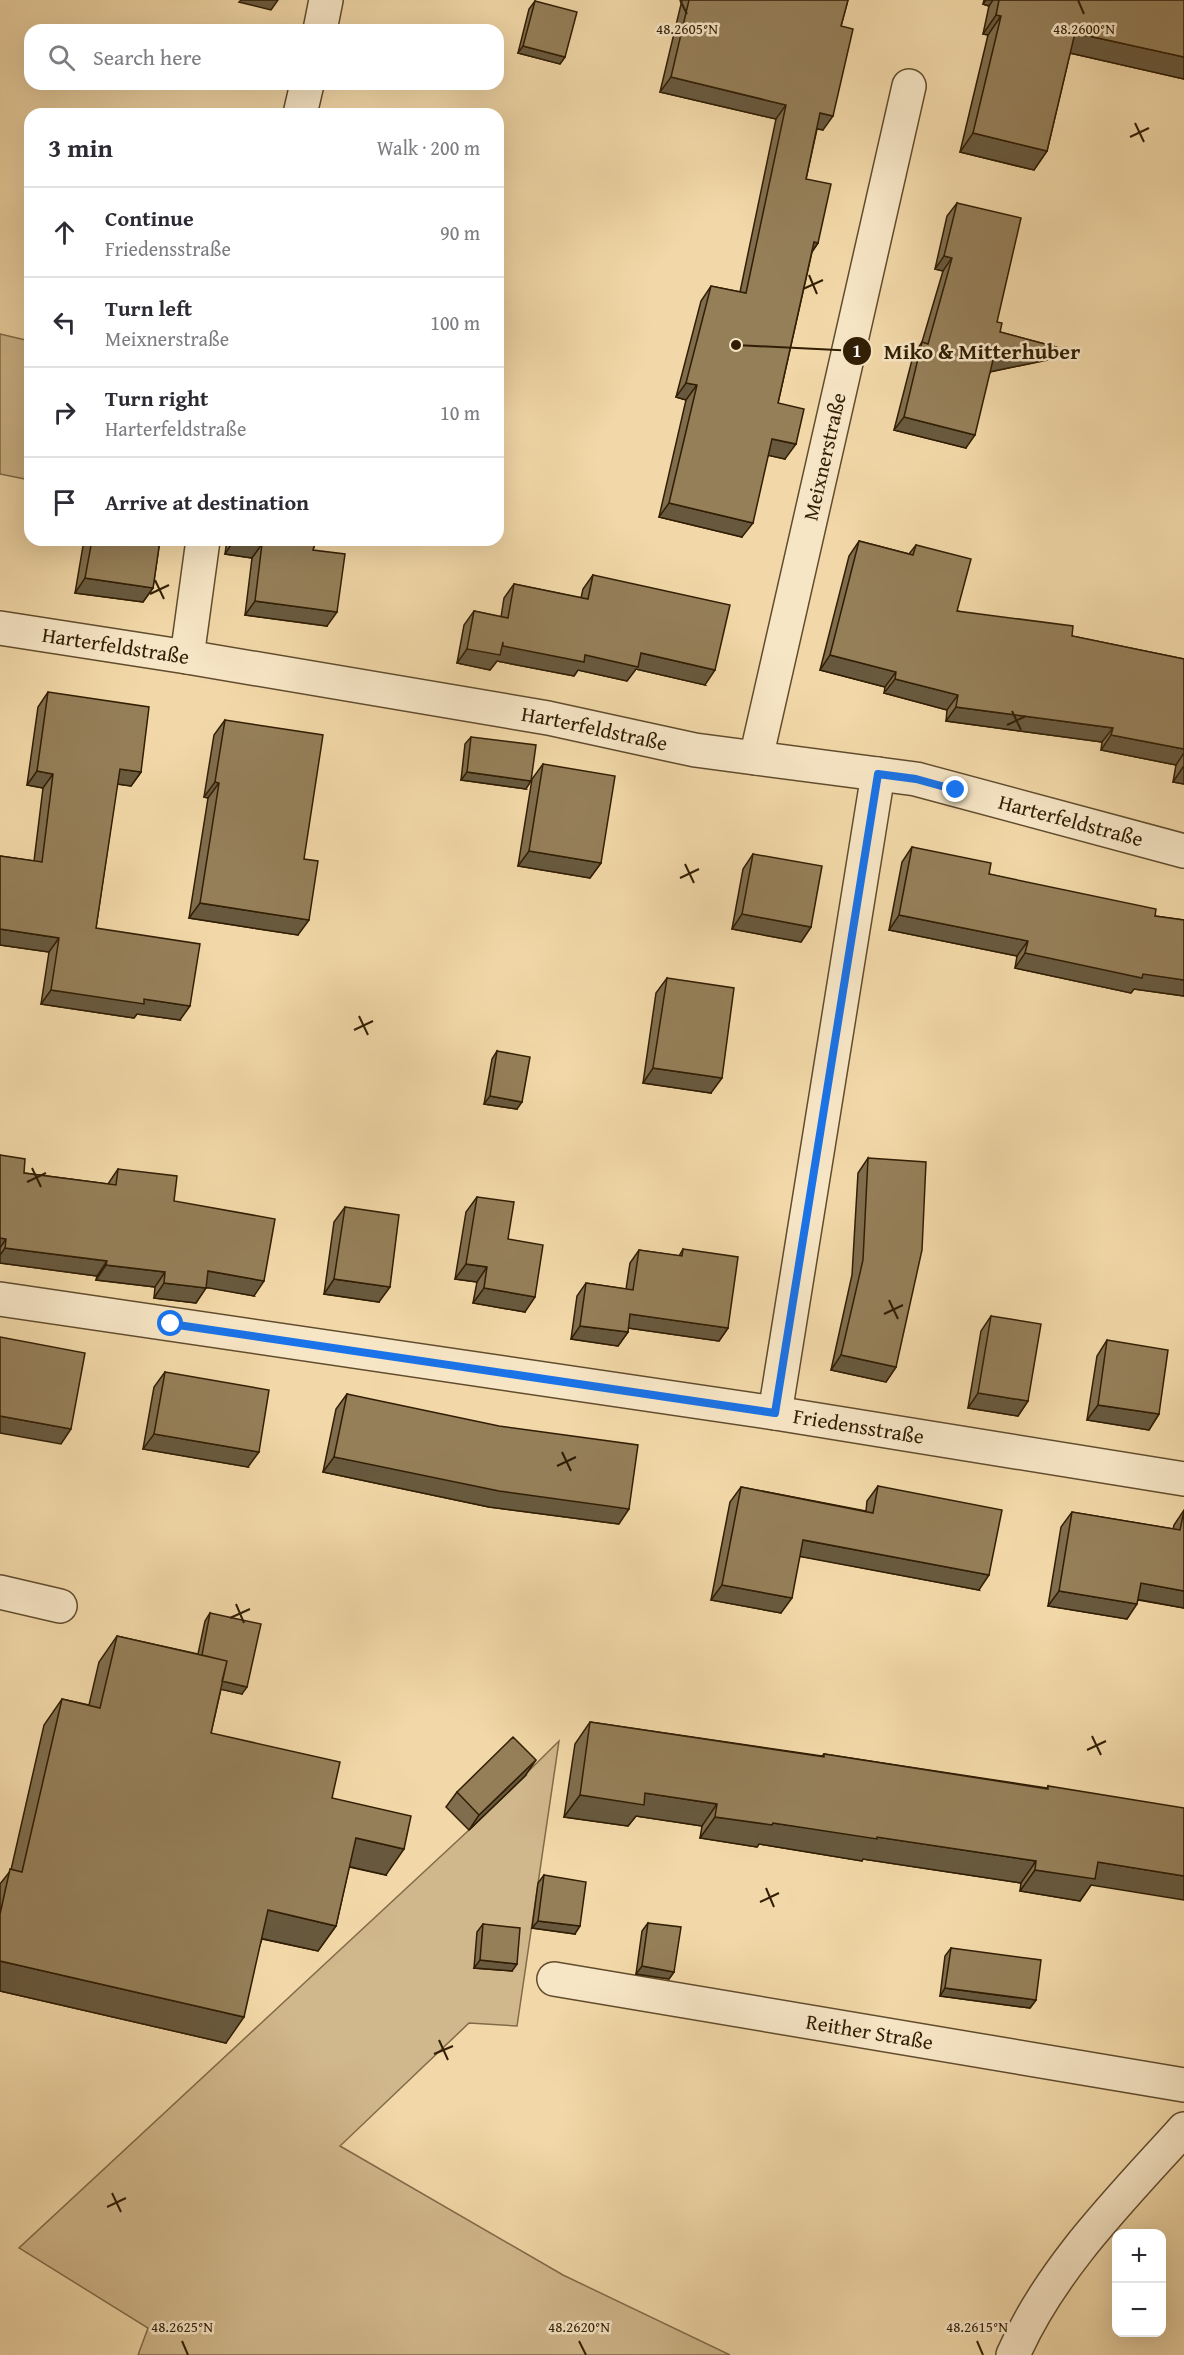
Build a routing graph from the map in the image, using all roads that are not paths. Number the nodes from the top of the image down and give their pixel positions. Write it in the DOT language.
graph roads {
  1 [pos="326,0"];
  2 [pos="321,24"];
  3 [pos="909,87"];
  4 [pos="306,90"];
  5 [pos="301,108"];
  6 [pos="202,546"];
  7 [pos="0,628"];
  8 [pos="187,657"];
  9 [pos="756,758"];
  10 [pos="878,774"];
  11 [pos="1184,851"];
  12 [pos="0,1299"];
  13 [pos="775,1413"];
  14 [pos="1184,1479"];
  15 [pos="0,1592"];
  16 [pos="60,1606"];
  17 [pos="554,1979"];
  18 [pos="1184,2085"];
  19 [pos="1184,2129"];
  20 [pos="1013,2355"];
  1 -- 2 [label="street"];
  3 -- 9 [label="street, Meixnerstraße"];
  4 -- 5 [label="street"];
  6 -- 8 [label="street"];
  7 -- 8 [label="street, Harterfeldstraße"];
  8 -- 9 [label="street, Harterfeldstraße"];
  9 -- 10 [label="street, Harterfeldstraße"];
  10 -- 11 [label="street, Harterfeldstraße"];
  10 -- 13 [label="street"];
  12 -- 13 [label="street, Friedensstraße"];
  13 -- 14 [label="street, Friedensstraße"];
  15 -- 16 [label="street"];
  17 -- 18 [label="street, Reither Straße"];
  19 -- 20 [label="street"];
}
